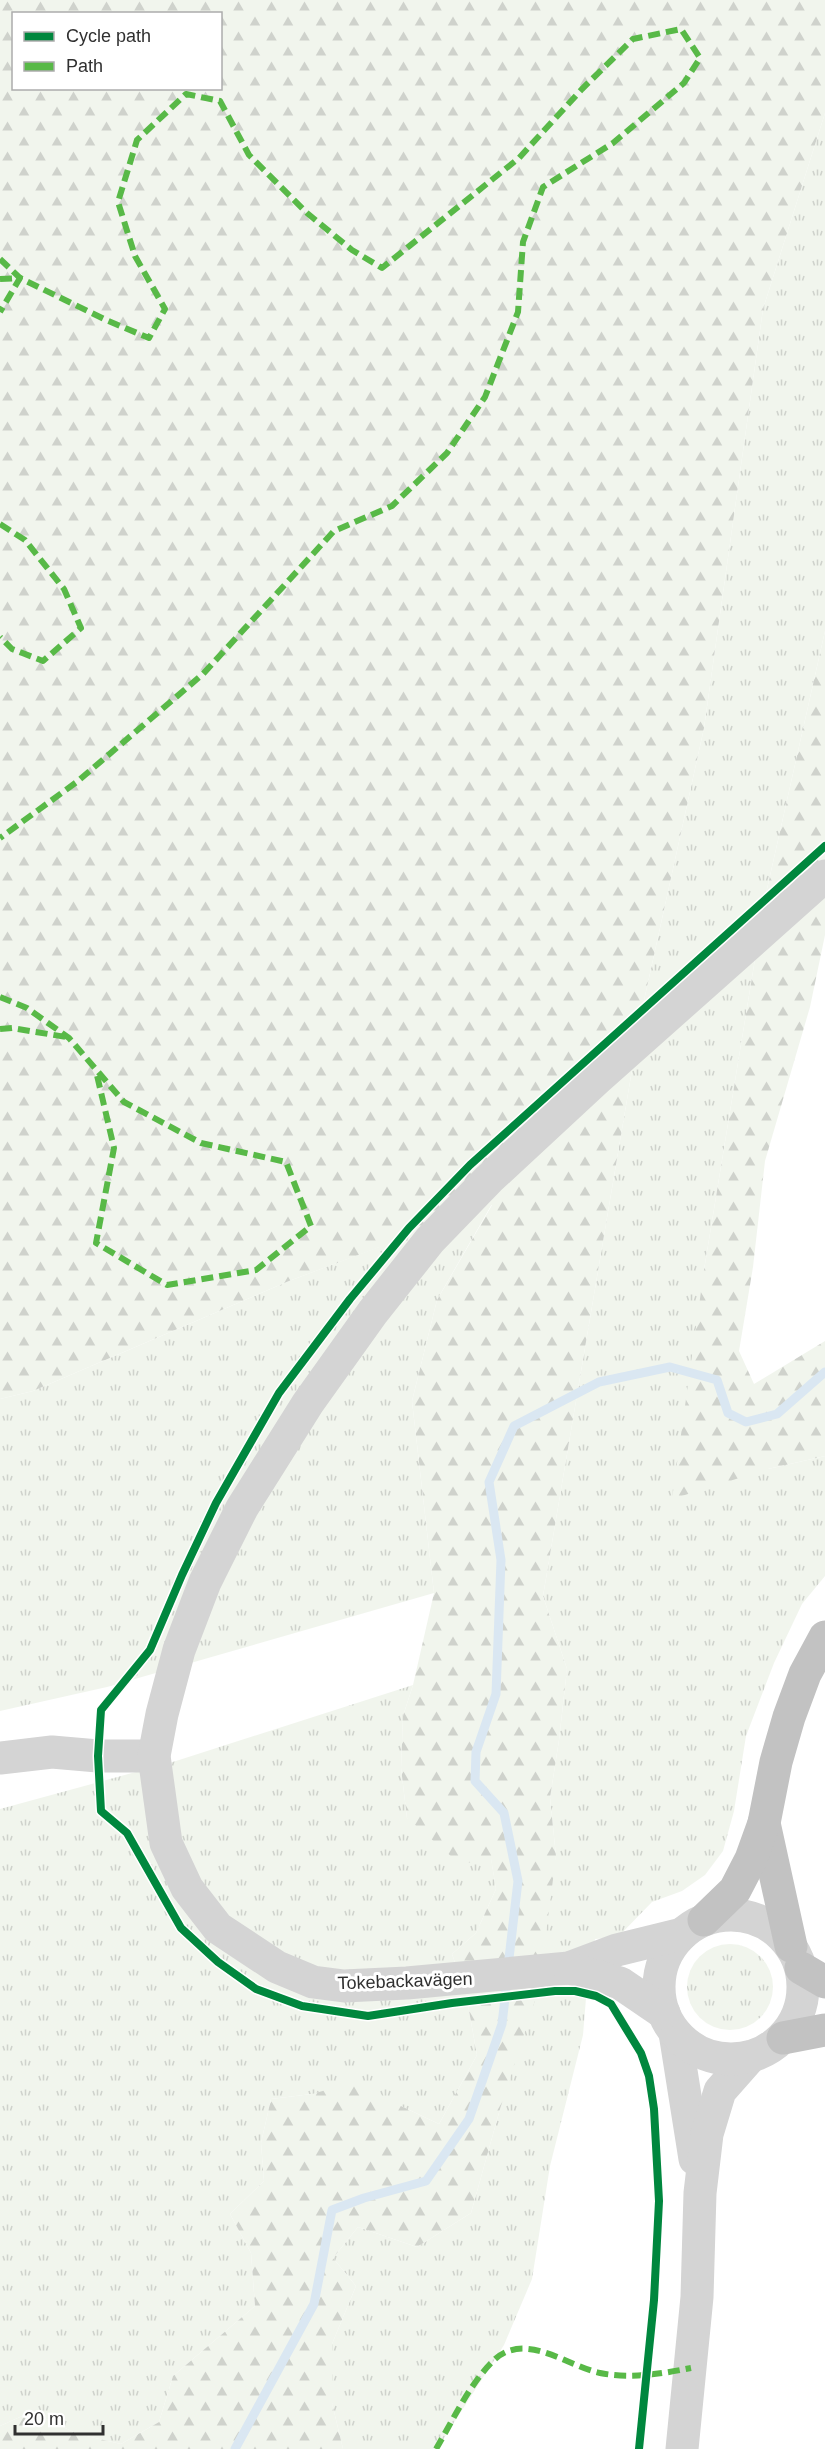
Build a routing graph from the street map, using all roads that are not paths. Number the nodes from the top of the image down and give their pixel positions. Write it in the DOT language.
graph roads {
  1 [pos="825,876"];
  2 [pos="825,1637"];
  3 [pos="154,1756"];
  4 [pos="0,1758"];
  5 [pos="764,1823"];
  6 [pos="693,1927"];
  7 [pos="806,1965"];
  8 [pos="569,1968"];
  9 [pos="669,2023"];
  10 [pos="825,2030"];
  11 [pos="783,2038"];
  12 [pos="750,2057"];
  13 [pos="700,2193"];
  14 [pos="682,2449"];
  1 -- 3 [label="street, Tokebackavägen"];
  2 -- 5 [label="highway"];
  3 -- 4 [label="street"];
  3 -- 8 [label="street, Tokebackavägen"];
  5 -- 6 [label="highway"];
  5 -- 7 [label="highway"];
  6 -- 7 [label="street"];
  6 -- 8 [label="street, Tokebackavägen"];
  6 -- 9 [label="street"];
  7 -- 11 [label="street"];
  8 -- 9 [label="street"];
  9 -- 12 [label="street"];
  9 -- 13 [label="street"];
  10 -- 11 [label="highway"];
  11 -- 12 [label="street"];
  12 -- 13 [label="street"];
  13 -- 14 [label="street"];
}
